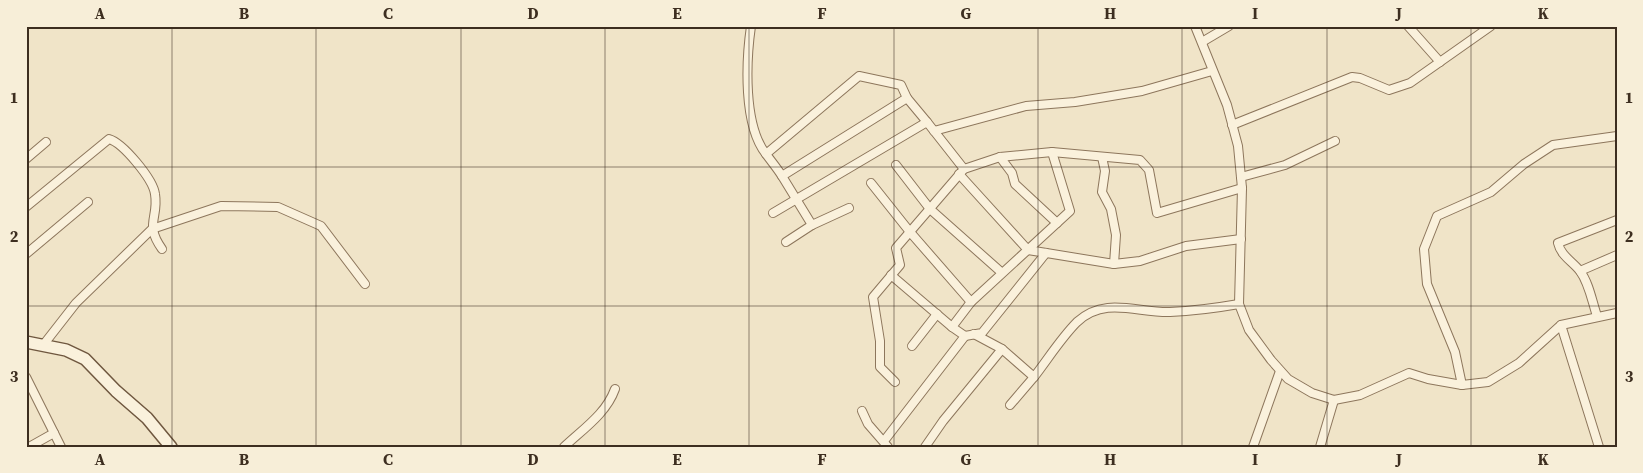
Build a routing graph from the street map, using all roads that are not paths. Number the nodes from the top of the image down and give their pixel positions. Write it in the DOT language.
graph roads {
  1 [pos="751,26"];
  2 [pos="1195,26"];
  3 [pos="1229,26"];
  4 [pos="1408,26"];
  5 [pos="1491,26"];
  6 [pos="1202,42"];
  7 [pos="1440,62"];
  8 [pos="1212,71"];
  9 [pos="907,98"];
  10 [pos="927,122"];
  11 [pos="1232,125"];
  12 [pos="934,132"];
  13 [pos="1617,136"];
  14 [pos="1335,141"];
  15 [pos="46,142"];
  16 [pos="1052,152"];
  17 [pos="766,154"];
  18 [pos="1000,157"];
  19 [pos="1102,157"];
  20 [pos="26,158"];
  21 [pos="896,165"];
  22 [pos="962,172"];
  23 [pos="782,176"];
  24 [pos="1241,177"];
  25 [pos="871,183"];
  26 [pos="1242,188"];
  27 [pos="796,199"];
  28 [pos="88,202"];
  29 [pos="26,207"];
  30 [pos="848,208"];
  31 [pos="930,209"];
  32 [pos="773,213"];
  33 [pos="1617,220"];
  34 [pos="1057,223"];
  35 [pos="812,225"];
  36 [pos="152,229"];
  37 [pos="910,232"];
  38 [pos="1241,239"];
  39 [pos="786,242"];
  40 [pos="162,249"];
  41 [pos="1028,250"];
  42 [pos="1046,253"];
  43 [pos="26,254"];
  44 [pos="1617,255"];
  45 [pos="1114,264"];
  46 [pos="1580,271"];
  47 [pos="1001,272"];
  48 [pos="891,275"];
  49 [pos="365,284"];
  50 [pos="971,302"];
  51 [pos="1239,304"];
  52 [pos="1617,313"];
  53 [pos="937,314"];
  54 [pos="1597,316"];
  55 [pos="1562,325"];
  56 [pos="952,327"];
  57 [pos="974,334"];
  58 [pos="965,336"];
  59 [pos="26,342"];
  60 [pos="44,344"];
  61 [pos="912,346"];
  62 [pos="1002,349"];
  63 [pos="1280,371"];
  64 [pos="26,377"];
  65 [pos="1034,377"];
  66 [pos="895,382"];
  67 [pos="1462,386"];
  68 [pos="615,389"];
  69 [pos="1334,400"];
  70 [pos="1010,405"];
  71 [pos="862,411"];
  72 [pos="54,432"];
  73 [pos="886,444"];
  74 [pos="30,447"];
  75 [pos="62,447"];
  76 [pos="171,447"];
  77 [pos="564,447"];
  78 [pos="925,447"];
  79 [pos="1253,447"];
  80 [pos="1320,447"];
  81 [pos="1599,447"];
  1 -- 17 [label="street"];
  2 -- 6 [label="street"];
  3 -- 6 [label="street"];
  4 -- 7 [label="street"];
  5 -- 7 [label="street"];
  6 -- 8 [label="street"];
  7 -- 11 [label="street"];
  8 -- 11 [label="street"];
  8 -- 12 [label="street"];
  9 -- 10 [label="street"];
  9 -- 17 [label="street"];
  9 -- 23 [label="street"];
  10 -- 12 [label="street"];
  10 -- 27 [label="street"];
  11 -- 24 [label="street"];
  12 -- 22 [label="street"];
  13 -- 67 [label="street"];
  14 -- 24 [label="street"];
  15 -- 20 [label="street"];
  16 -- 18 [label="street"];
  16 -- 19 [label="street"];
  16 -- 34 [label="street"];
  17 -- 23 [label="street"];
  18 -- 22 [label="street"];
  18 -- 34 [label="street"];
  19 -- 26 [label="street"];
  19 -- 45 [label="street"];
  21 -- 31 [label="street"];
  22 -- 31 [label="street"];
  22 -- 41 [label="street"];
  23 -- 27 [label="street"];
  24 -- 26 [label="street"];
  25 -- 37 [label="street"];
  26 -- 38 [label="street"];
  27 -- 32 [label="street"];
  27 -- 35 [label="street"];
  28 -- 43 [label="street"];
  29 -- 36 [label="street"];
  30 -- 35 [label="street"];
  31 -- 37 [label="street"];
  31 -- 47 [label="street"];
  33 -- 46 [label="street"];
  34 -- 41 [label="street"];
  35 -- 39 [label="street"];
  36 -- 40 [label="street"];
  36 -- 49 [label="street"];
  36 -- 60 [label="street"];
  37 -- 48 [label="street"];
  37 -- 50 [label="street"];
  38 -- 45 [label="street"];
  38 -- 51 [label="street"];
  41 -- 42 [label="street"];
  41 -- 47 [label="street"];
  42 -- 45 [label="street"];
  42 -- 57 [label="street"];
  44 -- 46 [label="street"];
  46 -- 54 [label="street"];
  47 -- 50 [label="street"];
  48 -- 53 [label="street"];
  48 -- 66 [label="street"];
  50 -- 56 [label="street"];
  51 -- 63 [label="street"];
  51 -- 65 [label="street"];
  52 -- 54 [label="street"];
  53 -- 56 [label="street"];
  53 -- 61 [label="street"];
  54 -- 55 [label="street"];
  55 -- 67 [label="street"];
  55 -- 81 [label="street"];
  56 -- 58 [label="street"];
  57 -- 58 [label="street"];
  57 -- 62 [label="street"];
  58 -- 73 [label="street"];
  59 -- 60 [label="main road"];
  60 -- 76 [label="main road"];
  62 -- 65 [label="street"];
  62 -- 78 [label="street"];
  63 -- 69 [label="street"];
  63 -- 79 [label="street"];
  64 -- 72 [label="street"];
  65 -- 70 [label="street"];
  67 -- 69 [label="street"];
  68 -- 77 [label="street"];
  69 -- 80 [label="street"];
  71 -- 73 [label="street"];
  72 -- 74 [label="street"];
  72 -- 75 [label="street"];
}
